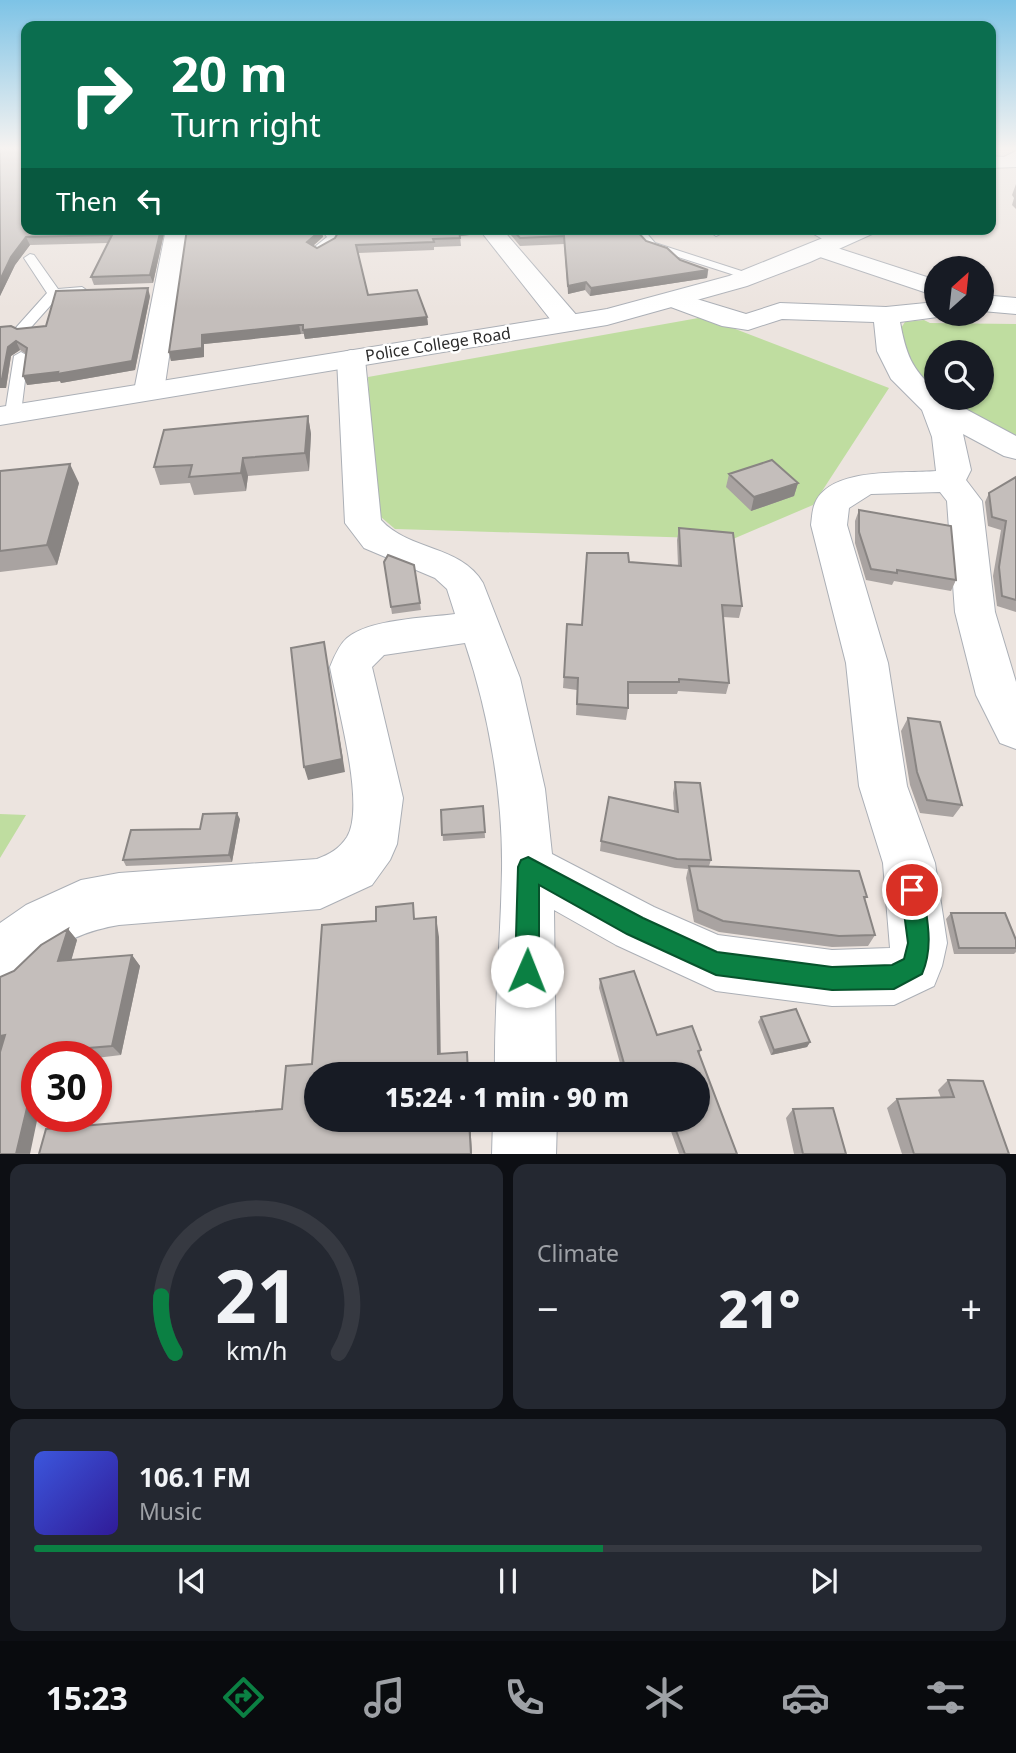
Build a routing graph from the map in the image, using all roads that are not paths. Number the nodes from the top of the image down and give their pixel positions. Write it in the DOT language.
graph roads {
  1 [pos="175,235"];
  2 [pos="331,235"];
  3 [pos="495,235"];
  4 [pos="642,235"];
  5 [pos="844,235"];
  6 [pos="823,241"];
  7 [pos="317,250"];
  8 [pos="30,258"];
  9 [pos="754,276"];
  10 [pos="924,283"];
  11 [pos="100,290"];
  12 [pos="54,293"];
  13 [pos="677,301"];
  14 [pos="994,304"];
  15 [pos="1016,306"];
  16 [pos="924,311"];
  17 [pos="886,315"];
  18 [pos="568,323"];
  19 [pos="20,331"];
  20 [pos="21,356"];
  21 [pos="351,359"];
  22 [pos="149,391"];
  23 [pos="924,396"];
  24 [pos="937,410"];
  25 [pos="942,410"];
  26 [pos="6,414"];
  27 [pos="1016,449"];
  28 [pos="948,480"];
  29 [pos="479,626"];
  30 [pos="1016,730"];
  31 [pos="528,867"];
  32 [pos="0,961"];
  33 [pos="525,1062"];
  34 [pos="525,1132"];
  35 [pos="524,1154"];
  1 -- 22 [label="street"];
  2 -- 7 [label="lane"];
  3 -- 18 [label="street"];
  4 -- 9 [label="lane"];
  5 -- 6 [label="street, Police College Road"];
  6 -- 9 [label="street, Police College Road"];
  6 -- 10 [label="street"];
  8 -- 12 [label="lane"];
  9 -- 13 [label="street, Police College Road"];
  11 -- 12 [label="lane"];
  12 -- 19 [label="lane"];
  13 -- 17 [label="street"];
  13 -- 18 [label="street, Police College Road"];
  14 -- 15 [label="street"];
  16 -- 17 [label="street"];
  17 -- 23 [label="street"];
  18 -- 21 [label="street, Police College Road"];
  20 -- 26 [label="lane"];
  21 -- 22 [label="street, Police College Road"];
  21 -- 29 [label="street"];
  22 -- 26 [label="street, Police College Road"];
  24 -- 28 [label="street"];
  25 -- 27 [label="street"];
  28 -- 30 [label="street"];
  28 -- 31 [label="street"];
  29 -- 31 [label="street"];
  29 -- 32 [label="street"];
  31 -- 33 [label="street"];
  34 -- 35 [label="street"];
}
